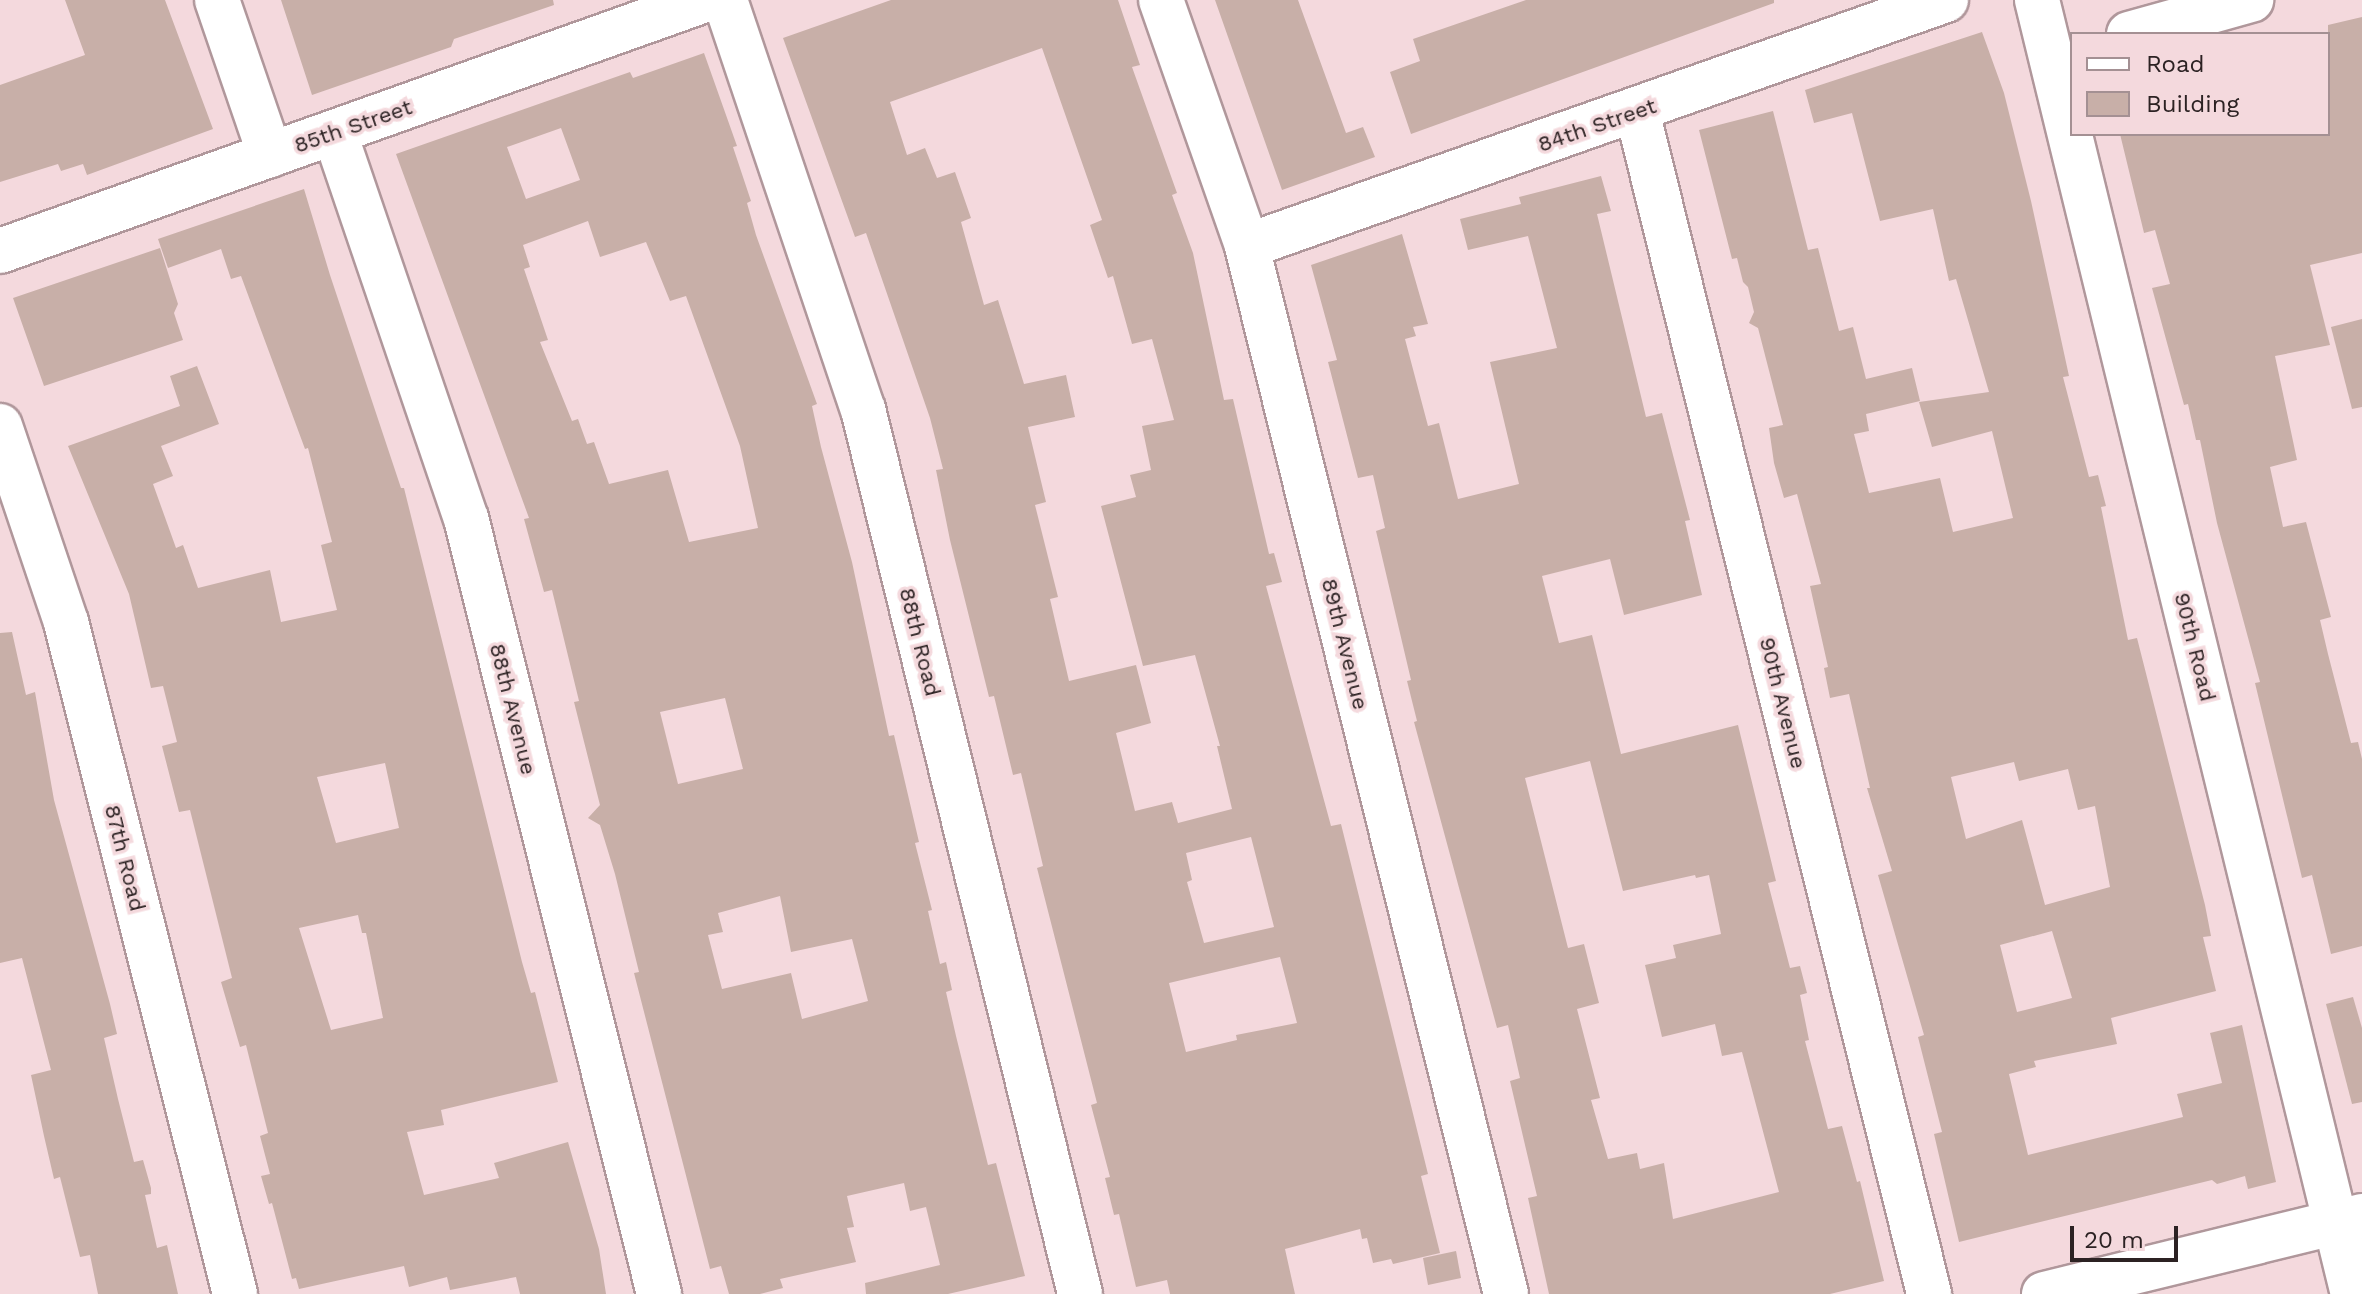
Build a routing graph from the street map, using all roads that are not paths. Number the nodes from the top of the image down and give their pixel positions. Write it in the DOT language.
graph roads {
  1 [pos="217,0"];
  2 [pos="705,0"];
  3 [pos="725,0"];
  4 [pos="1161,0"];
  5 [pos="1946,0"];
  6 [pos="2037,0"];
  7 [pos="2251,0"];
  8 [pos="2151,19"];
  9 [pos="2061,53"];
  10 [pos="2070,90"];
  11 [pos="1637,111"];
  12 [pos="335,134"];
  13 [pos="2081,136"];
  14 [pos="270,155"];
  15 [pos="1247,246"];
  16 [pos="0,251"];
  17 [pos="0,426"];
  18 [pos="2348,1219"];
  19 [pos="235,1294"];
  20 [pos="659,1294"];
  21 [pos="1080,1294"];
  22 [pos="1506,1294"];
  23 [pos="1929,1294"];
  24 [pos="2044,1294"];
  25 [pos="2353,1294"];
  1 -- 14 [label="street"];
  2 -- 12 [label="street, 85th Street"];
  3 -- 21 [label="street, 88th Road"];
  4 -- 15 [label="street, 89th Avenue"];
  5 -- 11 [label="street, 84th Street"];
  6 -- 9 [label="street, 90th Road"];
  7 -- 8 [label="street"];
  9 -- 10 [label="street, 90th Road"];
  11 -- 15 [label="street, 84th Street"];
  11 -- 23 [label="street, 90th Avenue"];
  12 -- 14 [label="street, 85th Street"];
  12 -- 20 [label="street, 88th Avenue"];
  13 -- 18 [label="street, 90th Road"];
  14 -- 16 [label="street, 85th Street"];
  15 -- 22 [label="street, 89th Avenue"];
  17 -- 19 [label="street, 87th Road"];
  18 -- 24 [label="street"];
  18 -- 25 [label="street, 90th Road"];
}
